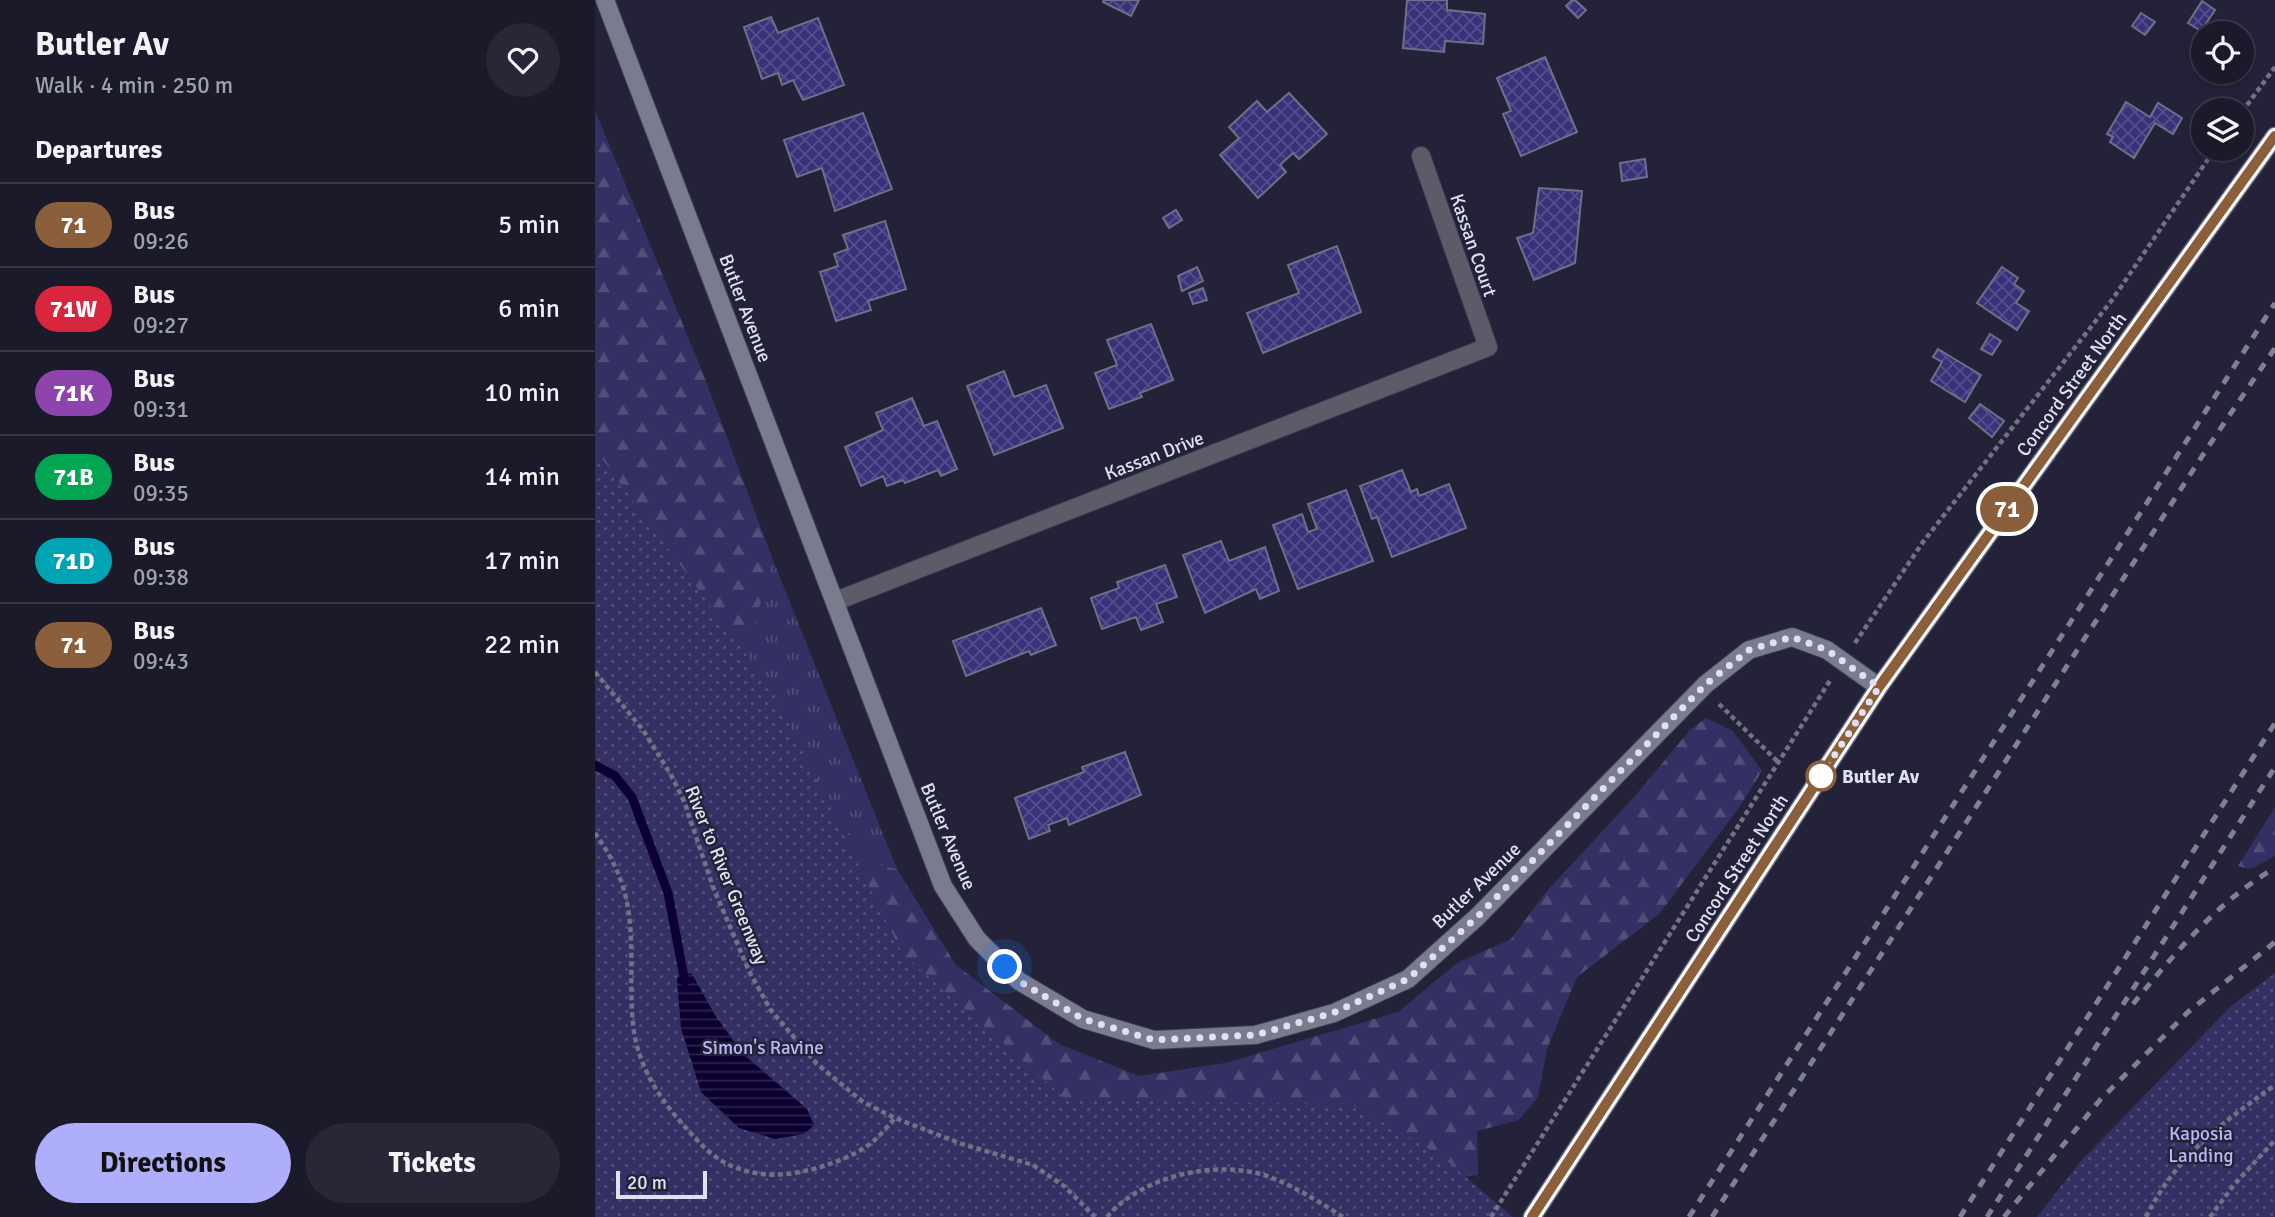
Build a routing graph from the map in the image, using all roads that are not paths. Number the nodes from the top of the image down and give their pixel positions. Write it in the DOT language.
graph roads {
  1 [pos="605,0"];
  2 [pos="2275,136"];
  3 [pos="1421,156"];
  4 [pos="1488,347"];
  5 [pos="836,601"];
  6 [pos="1879,687"];
  7 [pos="1532,1217"];
  1 -- 5 [label="street, Butler Avenue"];
  2 -- 6 [label="street, Concord Street North"];
  3 -- 4 [label="street, Kassan Court"];
  4 -- 5 [label="street, Kassan Drive"];
  5 -- 6 [label="street, Butler Avenue"];
  6 -- 7 [label="street, Concord Street North"];
}
